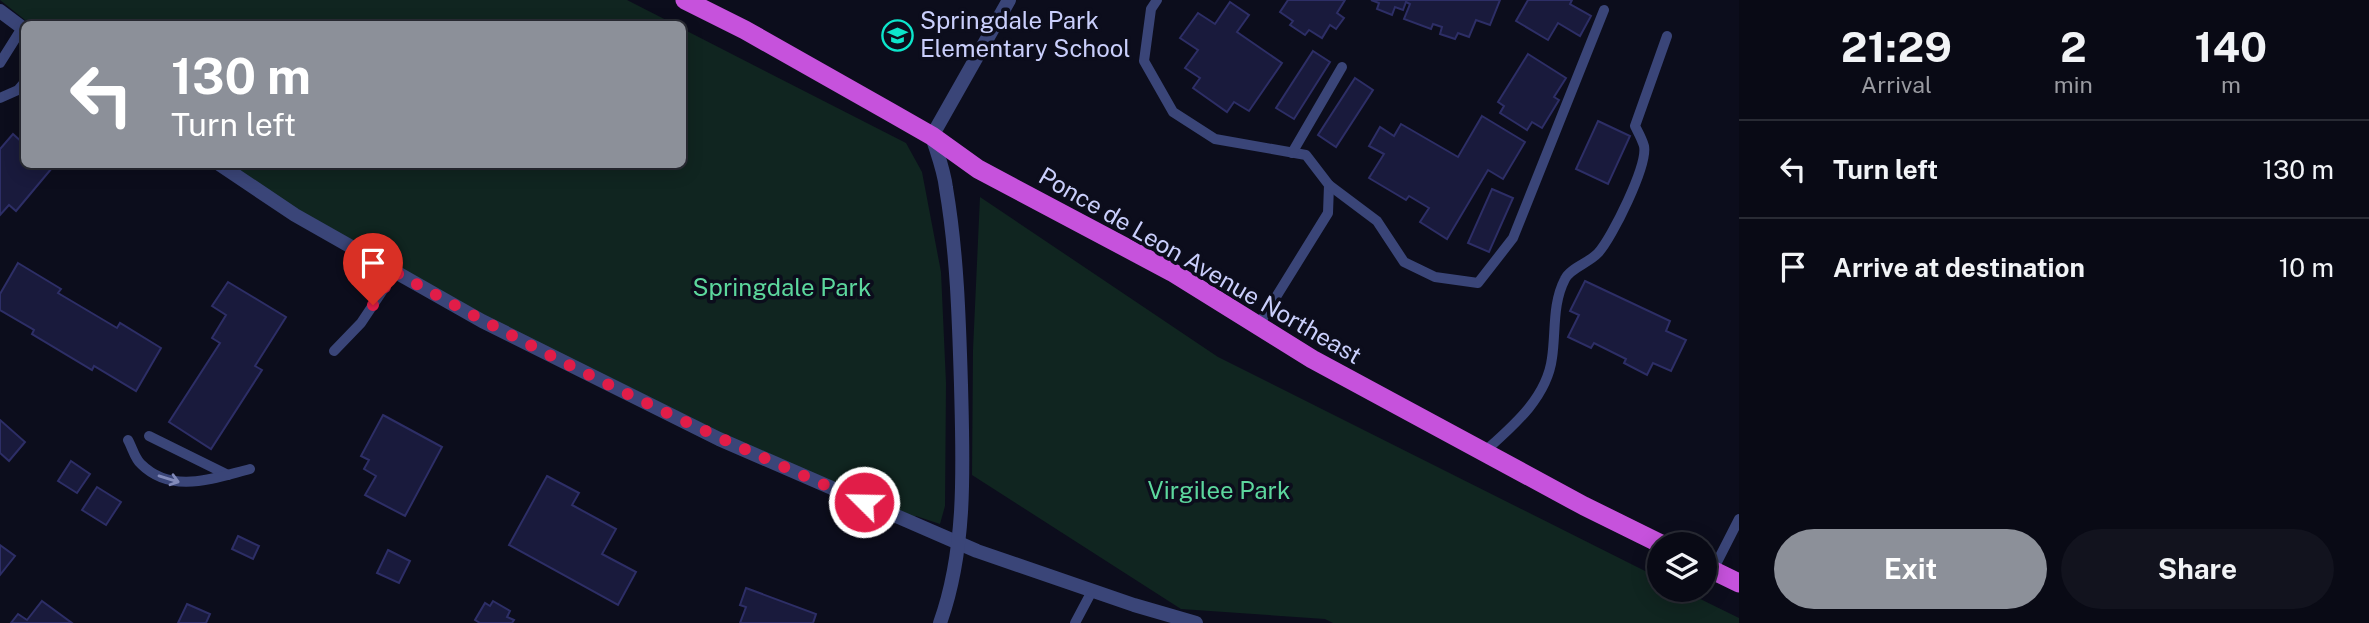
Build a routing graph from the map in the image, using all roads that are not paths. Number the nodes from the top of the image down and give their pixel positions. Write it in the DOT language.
graph roads {
  1 [pos="685,0"];
  2 [pos="1009,0"];
  3 [pos="1157,0"];
  4 [pos="1604,10"];
  5 [pos="0,11"];
  6 [pos="21,27"];
  7 [pos="21,32"];
  8 [pos="1667,36"];
  9 [pos="0,63"];
  10 [pos="1342,67"];
  11 [pos="21,86"];
  12 [pos="0,98"];
  13 [pos="932,136"];
  14 [pos="1292,153"];
  15 [pos="225,168"];
  16 [pos="1329,185"];
  17 [pos="395,272"];
  18 [pos="1258,326"];
  19 [pos="334,351"];
  20 [pos="149,436"];
  21 [pos="128,440"];
  22 [pos="1484,452"];
  23 [pos="250,469"];
  24 [pos="228,475"];
  25 [pos="1739,519"];
  26 [pos="1647,537"];
  27 [pos="958,543"];
  28 [pos="1717,555"];
  29 [pos="1717,572"];
  30 [pos="1739,583"];
  31 [pos="1092,591"];
  32 [pos="940,623"];
  33 [pos="1075,623"];
  34 [pos="1196,623"];
  1 -- 13 [label="highway, Ponce de Leon Avenue Northeast"];
  2 -- 13 [label="street"];
  3 -- 14 [label="lane"];
  4 -- 16 [label="lane"];
  5 -- 6 [label="street"];
  7 -- 9 [label="lane"];
  8 -- 22 [label="lane"];
  10 -- 14 [label="lane"];
  11 -- 12 [label="lane"];
  13 -- 18 [label="highway, Ponce de Leon Avenue Northeast"];
  13 -- 27 [label="street"];
  14 -- 16 [label="lane"];
  15 -- 17 [label="street"];
  16 -- 18 [label="lane"];
  17 -- 19 [label="lane"];
  17 -- 27 [label="street"];
  18 -- 22 [label="highway, Ponce de Leon Avenue Northeast"];
  20 -- 24 [label="lane"];
  21 -- 24 [label="lane, one-way"];
  22 -- 26 [label="highway, Ponce de Leon Avenue Northeast"];
  23 -- 24 [label="lane"];
  25 -- 28 [label="lane"];
  27 -- 31 [label="street"];
  27 -- 32 [label="street"];
  29 -- 30 [label="highway"];
  31 -- 33 [label="lane"];
  31 -- 34 [label="street"];
}
